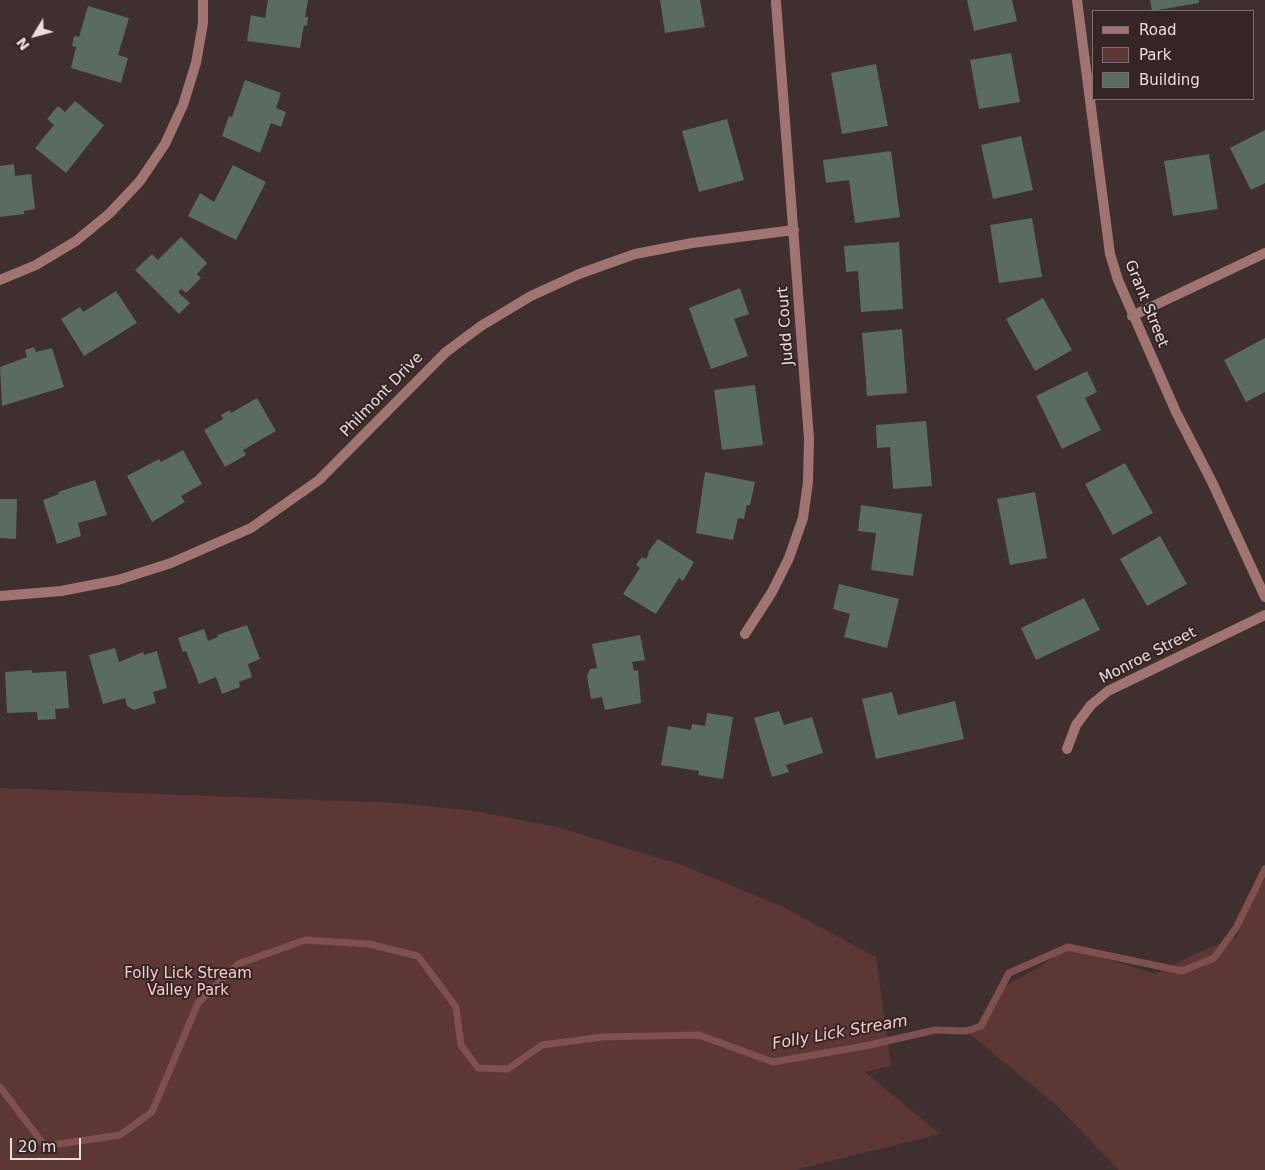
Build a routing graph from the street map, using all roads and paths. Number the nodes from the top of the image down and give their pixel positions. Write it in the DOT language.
graph roads {
  1 [pos="203,0"];
  2 [pos="1077,0"];
  3 [pos="776,2"];
  4 [pos="794,230"];
  5 [pos="1265,253"];
  6 [pos="0,280"];
  7 [pos="1132,316"];
  8 [pos="0,596"];
  9 [pos="1265,596"];
  10 [pos="1265,615"];
  11 [pos="745,634"];
  12 [pos="1067,749"];
  1 -- 6 [label="street"];
  2 -- 7 [label="street, Grant Street"];
  3 -- 4 [label="street, Judd Court"];
  4 -- 8 [label="street, Philmont Drive"];
  4 -- 11 [label="street, Judd Court"];
  5 -- 7 [label="street"];
  7 -- 9 [label="street, Grant Street"];
  10 -- 12 [label="street, Monroe Street"];
}
